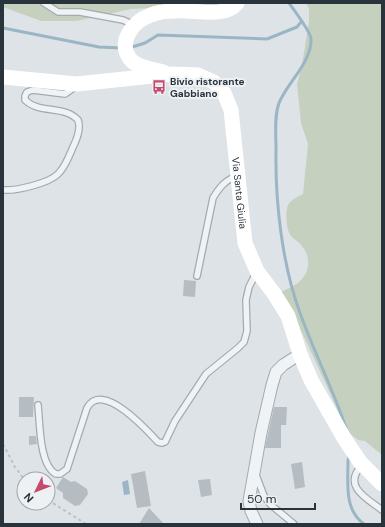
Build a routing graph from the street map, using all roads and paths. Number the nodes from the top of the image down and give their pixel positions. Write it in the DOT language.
graph roads {
  1 [pos="44,3"];
  2 [pos="237,3"];
  3 [pos="135,25"];
  4 [pos="171,74"];
  5 [pos="3,77"];
  6 [pos="77,84"];
  7 [pos="237,176"];
  8 [pos="3,190"];
  9 [pos="257,271"];
  10 [pos="197,276"];
  11 [pos="300,354"];
  12 [pos="38,405"];
  13 [pos="3,444"];
  14 [pos="363,465"];
  15 [pos="18,471"];
  16 [pos="254,471"];
  17 [pos="382,484"];
  18 [pos="56,505"];
  19 [pos="382,510"];
  20 [pos="86,524"];
  21 [pos="257,524"];
  22 [pos="294,524"];
  1 -- 3 [label="lane"];
  2 -- 3 [label="street"];
  3 -- 4 [label="street"];
  4 -- 6 [label="street, Via Santa Giulia"];
  4 -- 7 [label="street, Via Santa Giulia"];
  5 -- 6 [label="street, Via Santa Giulia"];
  6 -- 8 [label="lane"];
  7 -- 9 [label="street, Via Santa Giulia"];
  7 -- 10 [label="lane"];
  9 -- 11 [label="street, Via Santa Giulia"];
  9 -- 12 [label="lane"];
  11 -- 14 [label="street, Via Santa Giulia"];
  11 -- 16 [label="street"];
  13 -- 15 [label="path"];
  14 -- 17 [label="street, Via Santa Giulia"];
  14 -- 19 [label="lane"];
  16 -- 21 [label="street"];
  16 -- 22 [label="lane"];
  18 -- 20 [label="path"];
}
